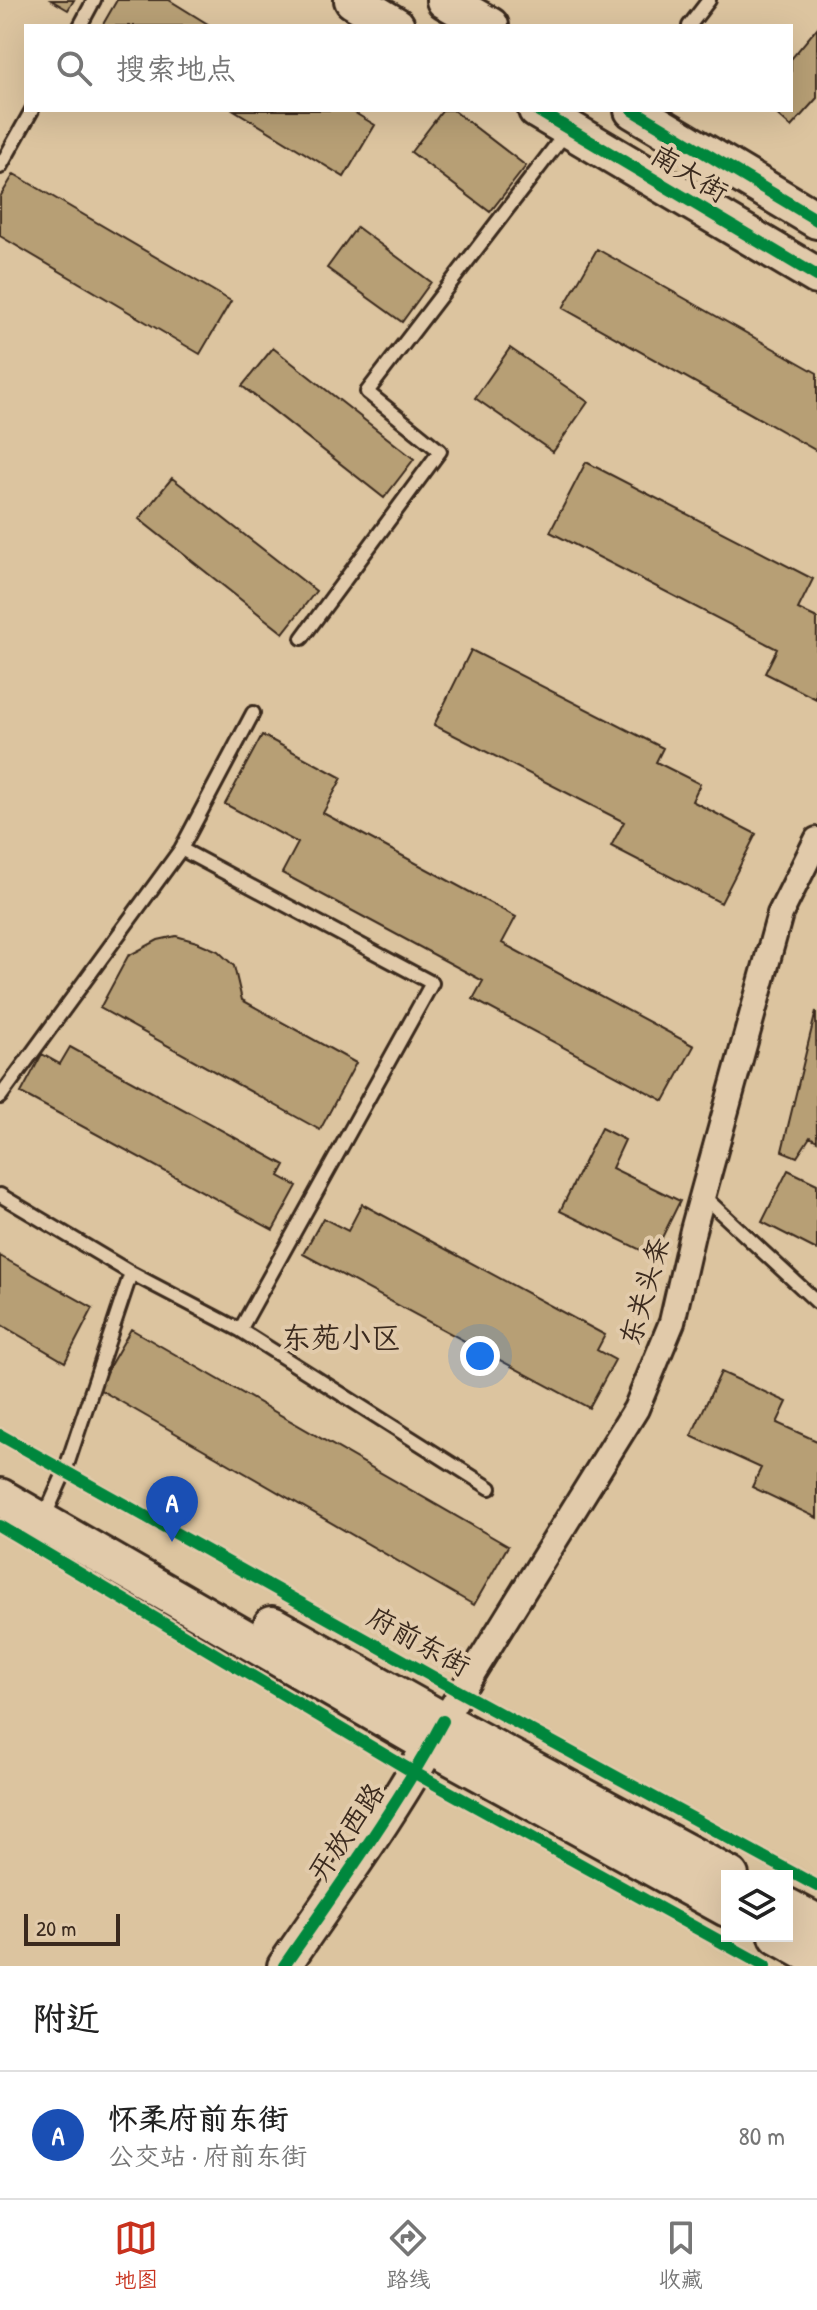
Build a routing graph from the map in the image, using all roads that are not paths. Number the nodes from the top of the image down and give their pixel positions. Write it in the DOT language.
graph roads {
  1 [pos="94,0"];
  2 [pos="353,0"];
  3 [pos="446,0"];
  4 [pos="709,0"];
  5 [pos="81,24"];
  6 [pos="393,24"];
  7 [pos="487,24"];
  8 [pos="691,24"];
  9 [pos="31,112"];
  10 [pos="540,112"];
  11 [pos="636,112"];
  12 [pos="569,129"];
  13 [pos="0,167"];
  14 [pos="817,220"];
  15 [pos="817,276"];
  16 [pos="302,638"];
  17 [pos="253,713"];
  18 [pos="817,840"];
  19 [pos="181,849"];
  20 [pos="0,1097"];
  21 [pos="0,1195"];
  22 [pos="702,1195"];
  23 [pos="131,1273"];
  24 [pos="817,1302"];
  25 [pos="240,1330"];
  26 [pos="0,1471"];
  27 [pos="490,1488"];
  28 [pos="0,1497"];
  29 [pos="47,1511"];
  30 [pos="436,1733"];
  31 [pos="721,1872"];
  32 [pos="721,1904"];
  33 [pos="793,1910"];
  34 [pos="817,1923"];
  35 [pos="789,1942"];
  36 [pos="817,1958"];
  37 [pos="284,1966"];
  1 -- 5 [label="lane"];
  2 -- 6 [label="main road"];
  3 -- 7 [label="main road"];
  4 -- 8 [label="lane"];
  9 -- 13 [label="lane"];
  10 -- 12 [label="main road, 南大街"];
  11 -- 14 [label="main road, 南大街"];
  12 -- 15 [label="main road, 南大街"];
  12 -- 16 [label="lane"];
  17 -- 19 [label="lane"];
  18 -- 22 [label="street, 东关头条"];
  19 -- 20 [label="lane"];
  19 -- 25 [label="lane"];
  21 -- 23 [label="lane"];
  22 -- 24 [label="lane"];
  22 -- 30 [label="street, 东关头条"];
  23 -- 25 [label="lane"];
  23 -- 29 [label="lane"];
  25 -- 27 [label="lane"];
  26 -- 29 [label="main road"];
  28 -- 29 [label="main road"];
  29 -- 30 [label="main road"];
  30 -- 31 [label="main road"];
  30 -- 32 [label="main road"];
  30 -- 37 [label="street, 开放西路"];
  33 -- 34 [label="main road"];
  35 -- 36 [label="main road"];
}
